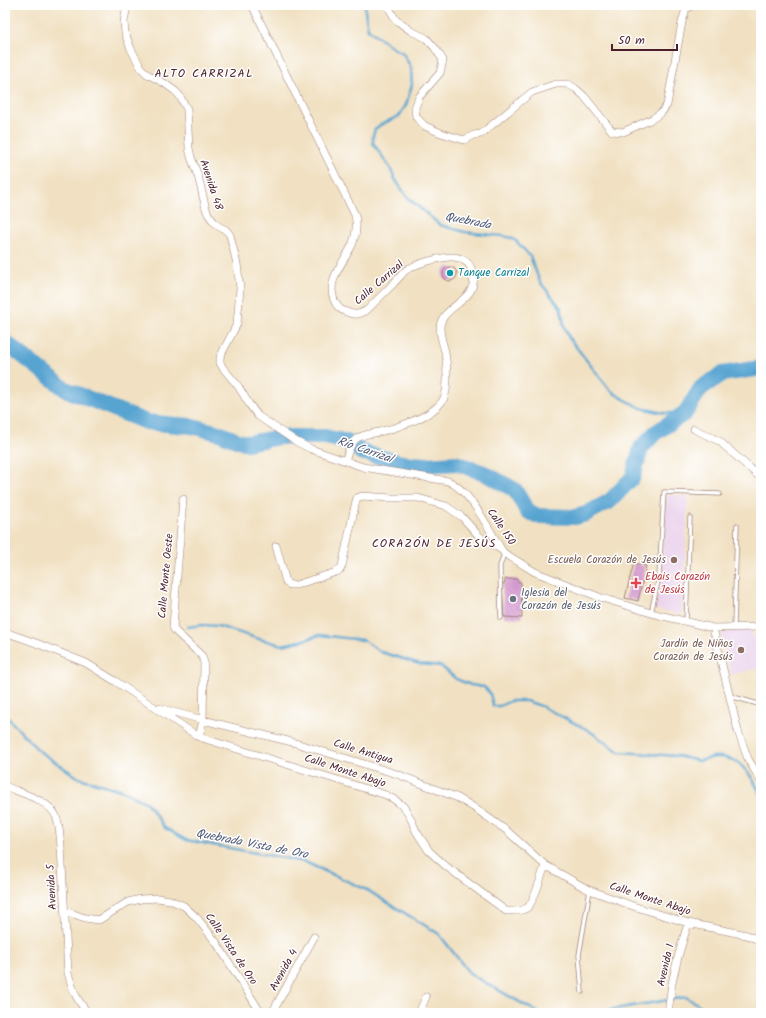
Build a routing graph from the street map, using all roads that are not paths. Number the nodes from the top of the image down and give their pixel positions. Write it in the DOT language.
graph roads {
  1 [pos="127,5"];
  2 [pos="252,5"];
  3 [pos="387,5"];
  4 [pos="693,5"];
  5 [pos="694,429"];
  6 [pos="346,460"];
  7 [pos="761,478"];
  8 [pos="720,494"];
  9 [pos="183,499"];
  10 [pos="690,517"];
  11 [pos="737,525"];
  12 [pos="276,546"];
  13 [pos="502,551"];
  14 [pos="651,613"];
  15 [pos="501,618"];
  16 [pos="686,622"];
  17 [pos="761,627"];
  18 [pos="714,628"];
  19 [pos="734,628"];
  20 [pos="5,632"];
  21 [pos="729,696"];
  22 [pos="761,704"];
  23 [pos="153,707"];
  24 [pos="203,720"];
  25 [pos="199,737"];
  26 [pos="761,781"];
  27 [pos="5,786"];
  28 [pos="545,865"];
  29 [pos="590,890"];
  30 [pos="65,911"];
  31 [pos="688,923"];
  32 [pos="314,937"];
  33 [pos="761,941"];
  34 [pos="582,992"];
  35 [pos="426,997"];
  36 [pos="669,1009"];
  37 [pos="88,1013"];
  38 [pos="261,1013"];
  39 [pos="272,1013"];
  40 [pos="419,1013"];
  1 -- 6 [label="street, Avenida 48"];
  2 -- 6 [label="street, Calle Carrizal"];
  3 -- 4 [label="street"];
  5 -- 7 [label="street"];
  6 -- 13 [label="street, Calle 150"];
  8 -- 14 [label="lane"];
  9 -- 24 [label="street, Calle Monte Oeste"];
  10 -- 16 [label="lane"];
  11 -- 19 [label="lane"];
  12 -- 13 [label="street"];
  13 -- 14 [label="street, Calle 150"];
  13 -- 15 [label="lane"];
  14 -- 16 [label="street, Calle 150"];
  16 -- 18 [label="street, Calle 150"];
  17 -- 19 [label="street, Calle 150"];
  18 -- 19 [label="street, Calle 150"];
  18 -- 21 [label="street"];
  20 -- 23 [label="street, Calle Monte Abajo"];
  21 -- 22 [label="lane"];
  21 -- 26 [label="street"];
  23 -- 24 [label="street, Calle Antigua"];
  23 -- 25 [label="street, Calle Monte Abajo"];
  24 -- 25 [label="street, Calle Monte Oeste"];
  24 -- 28 [label="street, Calle Antigua"];
  25 -- 28 [label="street, Calle Monte Abajo"];
  27 -- 30 [label="street, Avenida 5"];
  28 -- 29 [label="street, Calle Monte Abajo"];
  29 -- 31 [label="street, Calle Monte Abajo"];
  29 -- 34 [label="lane"];
  30 -- 37 [label="street, Avenida 5"];
  30 -- 38 [label="street, Calle Vista de Oro"];
  31 -- 33 [label="street, Calle Monte Abajo"];
  31 -- 36 [label="street, Avenida 1"];
  32 -- 39 [label="street, Avenida 4"];
  35 -- 40 [label="street"];
}
